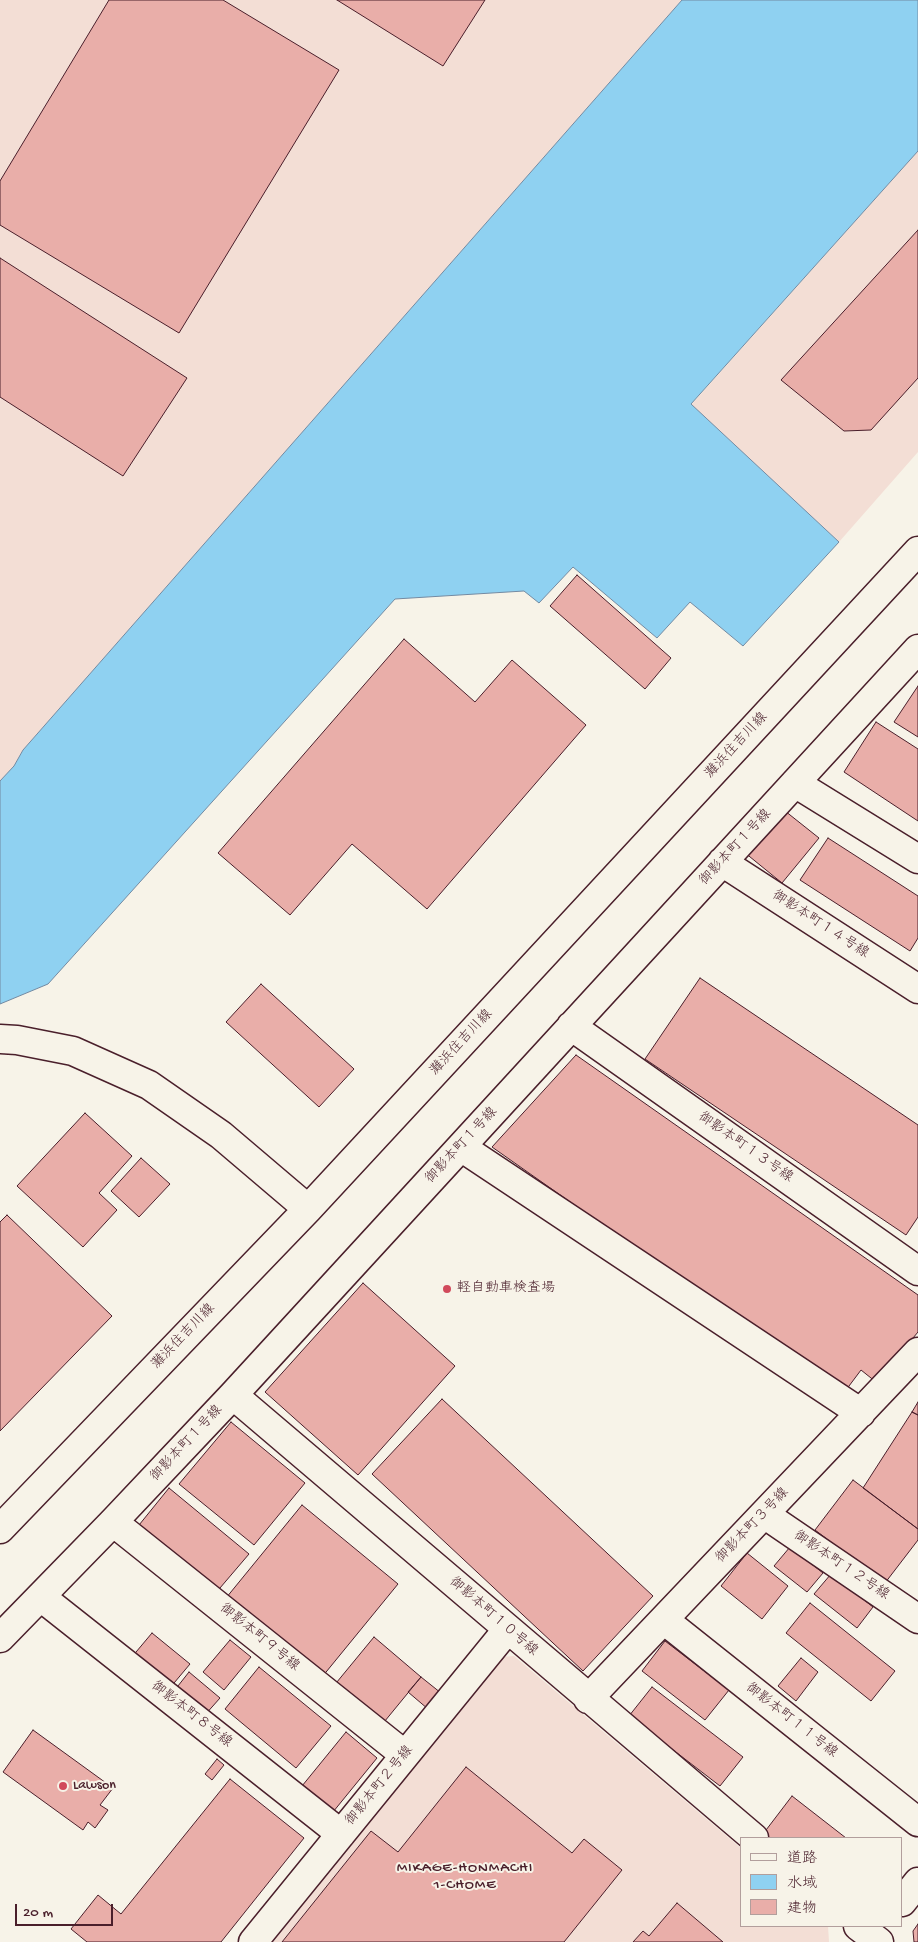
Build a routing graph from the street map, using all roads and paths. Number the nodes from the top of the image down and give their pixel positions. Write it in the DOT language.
graph roads {
  1 [pos="918,551"];
  2 [pos="917,653"];
  3 [pos="795,783"];
  4 [pos="918,859"];
  5 [pos="722,862"];
  6 [pos="918,988"];
  7 [pos="572,1026"];
  8 [pos="0,1039"];
  9 [pos="461,1147"];
  10 [pos="308,1208"];
  11 [pos="918,1271"];
  12 [pos="918,1352"];
  13 [pos="233,1395"];
  14 [pos="861,1413"];
  15 [pos="764,1514"];
  16 [pos="113,1522"];
  17 [pos="0,1529"];
  18 [pos="41,1597"];
  19 [pos="918,1619"];
  20 [pos="664,1620"];
  21 [pos="507,1630"];
  22 [pos="0,1638"];
  23 [pos="588,1699"];
  24 [pos="405,1755"];
  25 [pos="918,1822"];
  26 [pos="341,1834"];
  27 [pos="753,1837"];
  28 [pos="918,1882"];
  29 [pos="903,1901"];
  30 [pos="253,1942"];
  1 -- 10 [label="street, 灘浜住吉川線"];
  2 -- 3 [label="street, 御影本町１号線"];
  3 -- 4 [label="street"];
  3 -- 5 [label="street, 御影本町１号線"];
  5 -- 6 [label="street, 御影本町１４号線"];
  5 -- 7 [label="street, 御影本町１号線"];
  7 -- 9 [label="street, 御影本町１号線"];
  7 -- 11 [label="street, 御影本町１３号線"];
  8 -- 10 [label="street"];
  9 -- 13 [label="street, 御影本町１号線"];
  9 -- 14 [label="street"];
  10 -- 17 [label="street, 灘浜住吉川線"];
  12 -- 14 [label="street, 御影本町３号線"];
  13 -- 16 [label="street, 御影本町１号線"];
  13 -- 21 [label="street, 御影本町１０号線"];
  14 -- 15 [label="street, 御影本町３号線"];
  15 -- 19 [label="street, 御影本町１２号線"];
  15 -- 20 [label="street, 御影本町３号線"];
  16 -- 18 [label="street, 御影本町１号線"];
  16 -- 24 [label="street, 御影本町９号線"];
  18 -- 22 [label="street, 御影本町１号線"];
  18 -- 26 [label="street, 御影本町８号線"];
  20 -- 23 [label="street, 御影本町３号線"];
  20 -- 25 [label="street, 御影本町１１号線"];
  21 -- 23 [label="street, 御影本町１０号線"];
  21 -- 24 [label="street, 御影本町２号線"];
  23 -- 27 [label="street, 御影本町１０号線"];
  24 -- 26 [label="street, 御影本町２号線"];
  26 -- 30 [label="street, 御影本町２号線"];
  28 -- 29 [label="street"];
}
